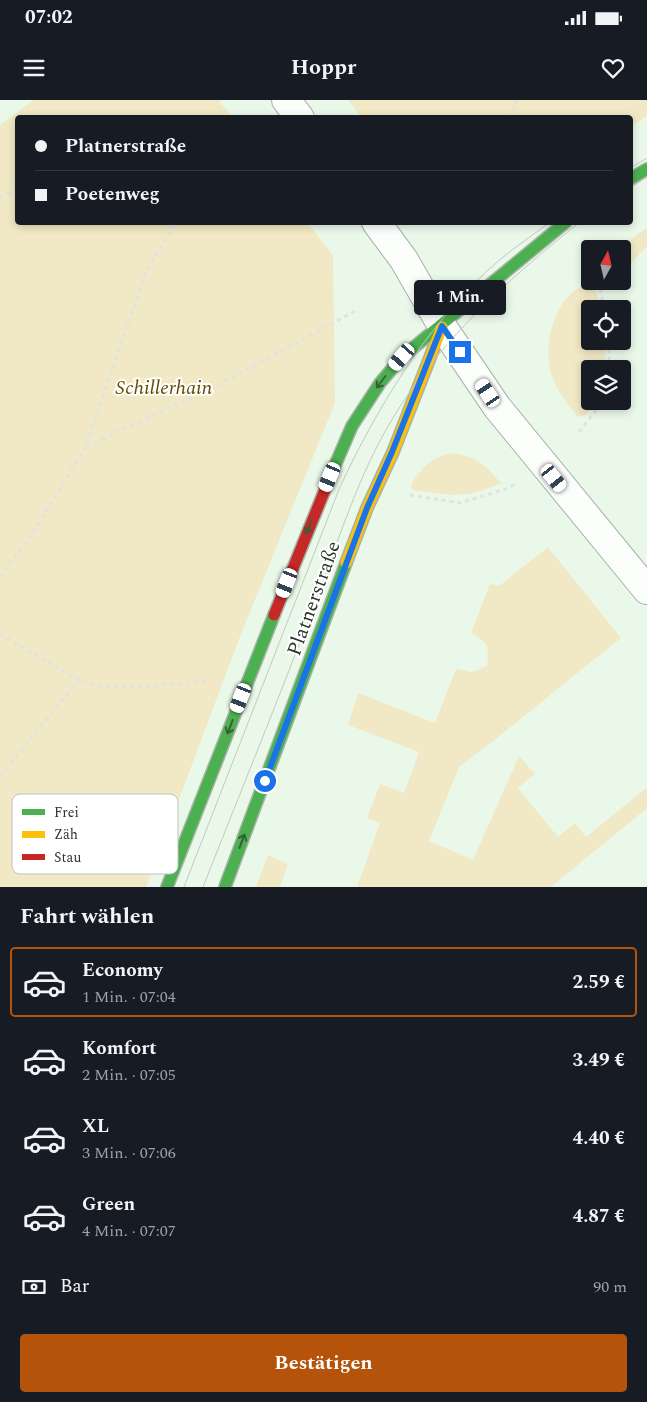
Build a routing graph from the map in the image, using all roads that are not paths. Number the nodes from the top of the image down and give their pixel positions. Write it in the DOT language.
graph roads {
  1 [pos="286,100"];
  2 [pos="298,115"];
  3 [pos="647,169"];
  4 [pos="633,177"];
  5 [pos="378,225"];
  6 [pos="562,225"];
  7 [pos="442,326"];
  8 [pos="647,590"];
  9 [pos="178,859"];
  10 [pos="172,874"];
  11 [pos="167,887"];
  12 [pos="226,887"];
  1 -- 2 [label="street"];
  3 -- 4 [label="main road"];
  5 -- 7 [label="street"];
  6 -- 7 [label="main road, Platnerstraße"];
  7 -- 8 [label="street"];
  7 -- 9 [label="main road, Platnerstraße, one-way"];
  12 -- 7 [label="main road, Platnerstraße, one-way"];
  10 -- 11 [label="main road, Platnerstraße, one-way"];
}
